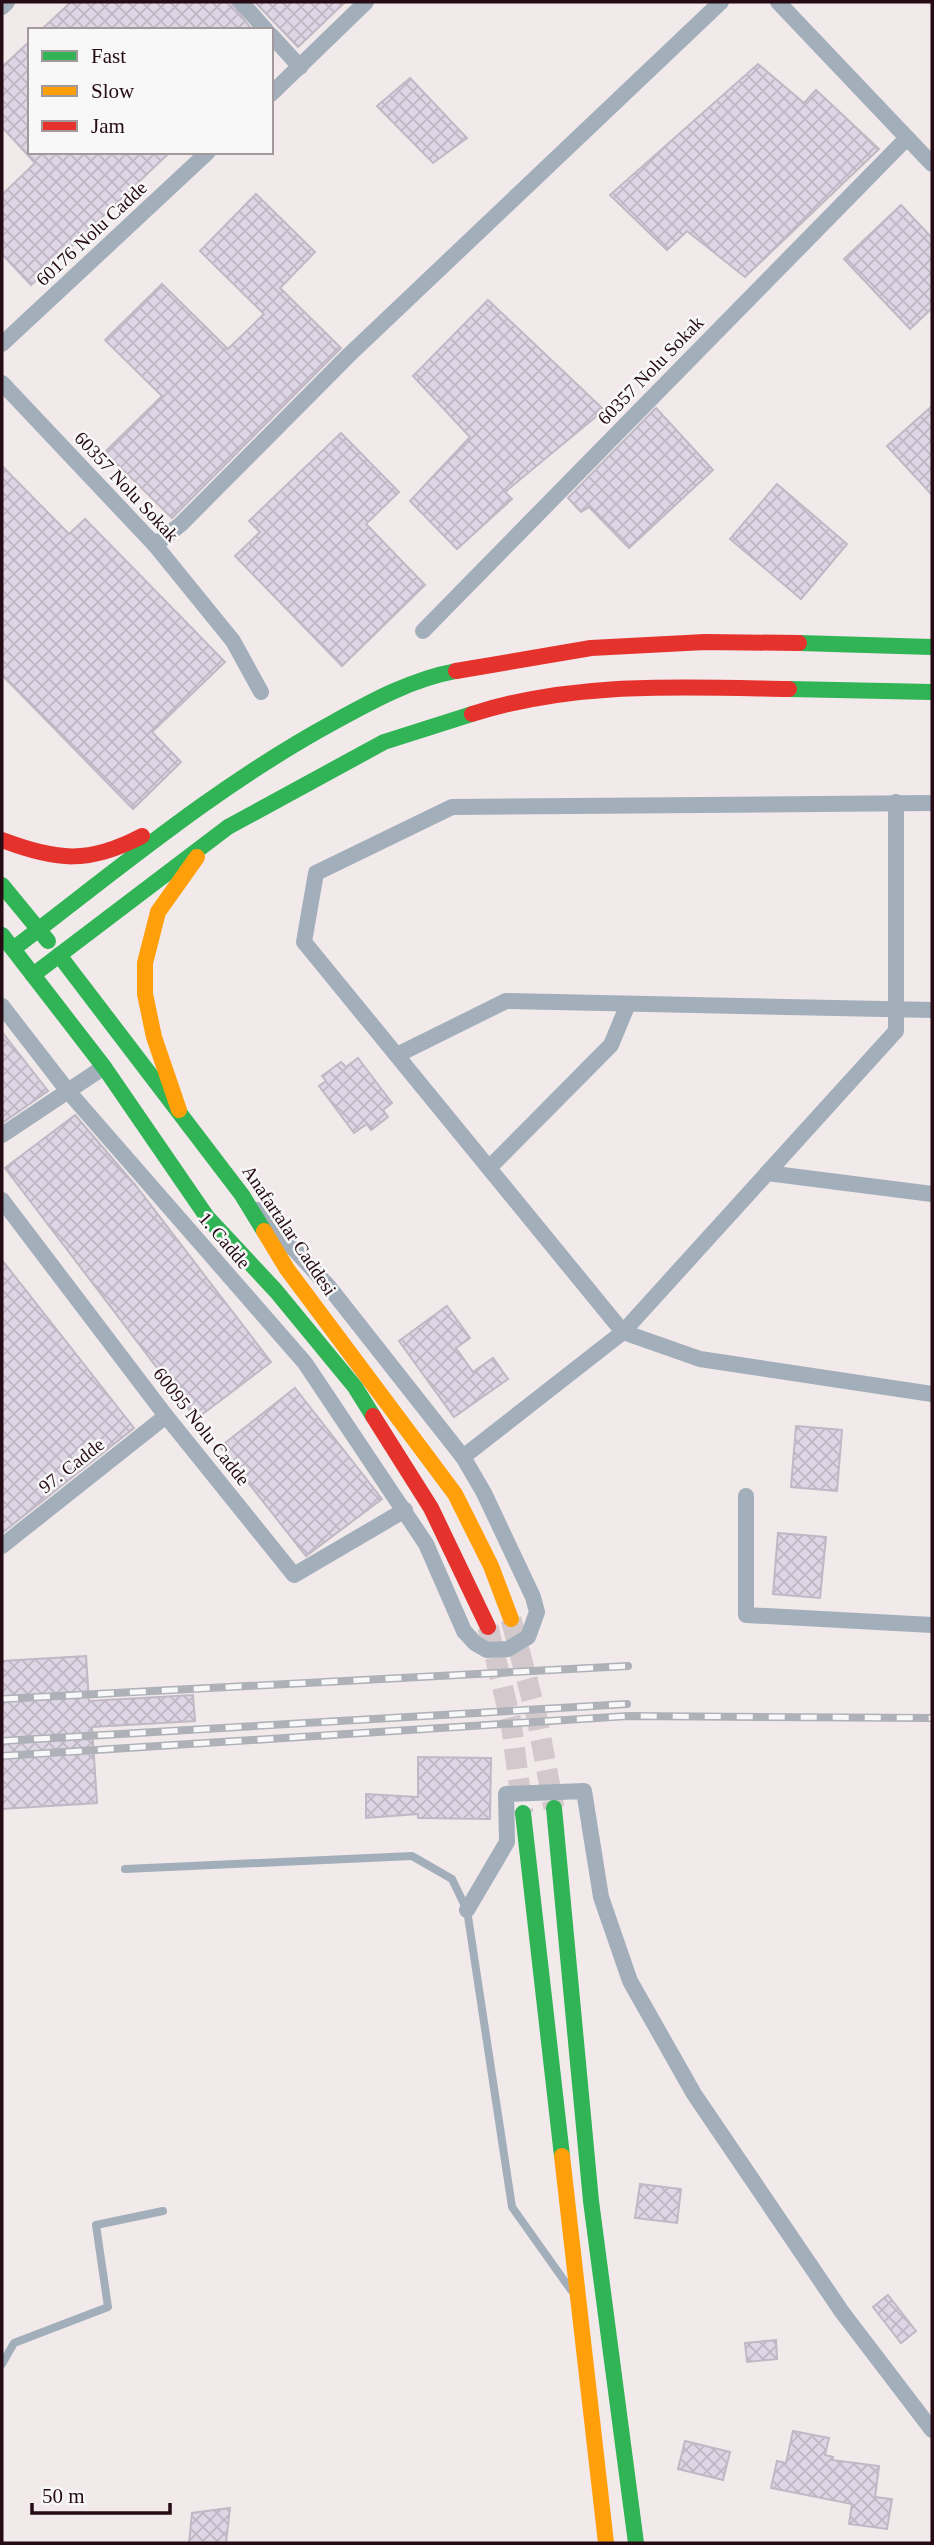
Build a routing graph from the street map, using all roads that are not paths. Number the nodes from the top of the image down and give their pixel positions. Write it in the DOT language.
graph roads {
  1 [pos="7,2"];
  2 [pos="241,2"];
  3 [pos="366,2"];
  4 [pos="721,2"];
  5 [pos="778,2"];
  6 [pos="2,6"];
  7 [pos="264,28"];
  8 [pos="273,37"];
  9 [pos="300,67"];
  10 [pos="273,92"];
  11 [pos="907,138"];
  12 [pos="206,154"];
  13 [pos="932,164"];
  14 [pos="2,344"];
  15 [pos="2,383"];
  16 [pos="155,545"];
  17 [pos="423,631"];
  18 [pos="932,647"];
  19 [pos="261,692"];
  20 [pos="932,692"];
  21 [pos="896,802"];
  22 [pos="932,803"];
  23 [pos="193,812"];
  24 [pos="2,840"];
  25 [pos="209,841"];
  26 [pos="2,886"];
  27 [pos="39,929"];
  28 [pos="2,935"];
  29 [pos="13,949"];
  30 [pos="60,955"];
  31 [pos="33,975"];
  32 [pos="628,1004"];
  33 [pos="2,1006"];
  34 [pos="896,1010"];
  35 [pos="932,1010"];
  36 [pos="397,1055"];
  37 [pos="104,1067"];
  38 [pos="67,1090"];
  39 [pos="179,1110"];
  40 [pos="2,1135"];
  41 [pos="489,1168"];
  42 [pos="767,1173"];
  43 [pos="932,1194"];
  44 [pos="242,1195"];
  45 [pos="2,1200"];
  46 [pos="623,1332"];
  47 [pos="932,1394"];
  48 [pos="166,1416"];
  49 [pos="463,1457"];
  50 [pos="747,1496"];
  51 [pos="405,1510"];
  52 [pos="2,1546"];
  53 [pos="511,1619"];
  54 [pos="932,1625"];
  55 [pos="488,1627"];
  56 [pos="554,1808"];
  57 [pos="523,1813"];
  58 [pos="125,1869"];
  59 [pos="467,1910"];
  60 [pos="163,2211"];
  61 [pos="581,2304"];
  62 [pos="2,2364"];
  63 [pos="932,2430"];
  64 [pos="606,2543"];
  65 [pos="636,2543"];
  1 -- 6 [label="street"];
  2 -- 7 [label="street"];
  3 -- 9 [label="street"];
  4 -- 16 [label="street"];
  5 -- 11 [label="street"];
  8 -- 9 [label="street"];
  9 -- 10 [label="street"];
  11 -- 13 [label="street"];
  11 -- 17 [label="street, 60357 Nolu Sokak"];
  12 -- 14 [label="street, 60176 Nolu Cadde"];
  15 -- 16 [label="street, 60357 Nolu Sokak"];
  16 -- 19 [label="street, 60357 Nolu Sokak"];
  18 -- 23 [label="main road"];
  20 -- 25 [label="main road"];
  21 -- 22 [label="street"];
  21 -- 34 [label="street"];
  21 -- 36 [label="street"];
  23 -- 24 [label="main road"];
  23 -- 27 [label="main road"];
  25 -- 30 [label="main road"];
  25 -- 39 [label="main road"];
  26 -- 27 [label="main road, Anafartalar Caddesi"];
  27 -- 29 [label="main road"];
  27 -- 30 [label="main road, Anafartalar Caddesi"];
  28 -- 29 [label="main road"];
  29 -- 31 [label="main road"];
  30 -- 31 [label="main road"];
  30 -- 39 [label="main road, Anafartalar Caddesi"];
  31 -- 37 [label="main road"];
  32 -- 34 [label="street"];
  32 -- 36 [label="street"];
  32 -- 41 [label="street"];
  33 -- 38 [label="street, 1. Cadde"];
  34 -- 35 [label="street"];
  34 -- 42 [label="street"];
  36 -- 41 [label="street"];
  37 -- 38 [label="street"];
  37 -- 55 [label="main road"];
  38 -- 40 [label="street"];
  38 -- 51 [label="street, 1. Cadde"];
  39 -- 44 [label="main road, Anafartalar Caddesi"];
  41 -- 46 [label="street"];
  42 -- 43 [label="street"];
  42 -- 46 [label="street"];
  44 -- 49 [label="street"];
  44 -- 53 [label="main road, Anafartalar Caddesi"];
  45 -- 48 [label="street, 60095 Nolu Cadde"];
  46 -- 47 [label="street"];
  46 -- 49 [label="street"];
  48 -- 51 [label="street, 60095 Nolu Cadde"];
  48 -- 52 [label="street, 97. Cadde"];
  49 -- 51 [label="street, 1. Cadde"];
  50 -- 54 [label="street"];
  56 -- 65 [label="main road"];
  57 -- 61 [label="main road"];
  58 -- 59 [label="lane"];
  59 -- 61 [label="lane"];
  59 -- 63 [label="street"];
  60 -- 62 [label="lane"];
  61 -- 64 [label="main road"];
}
